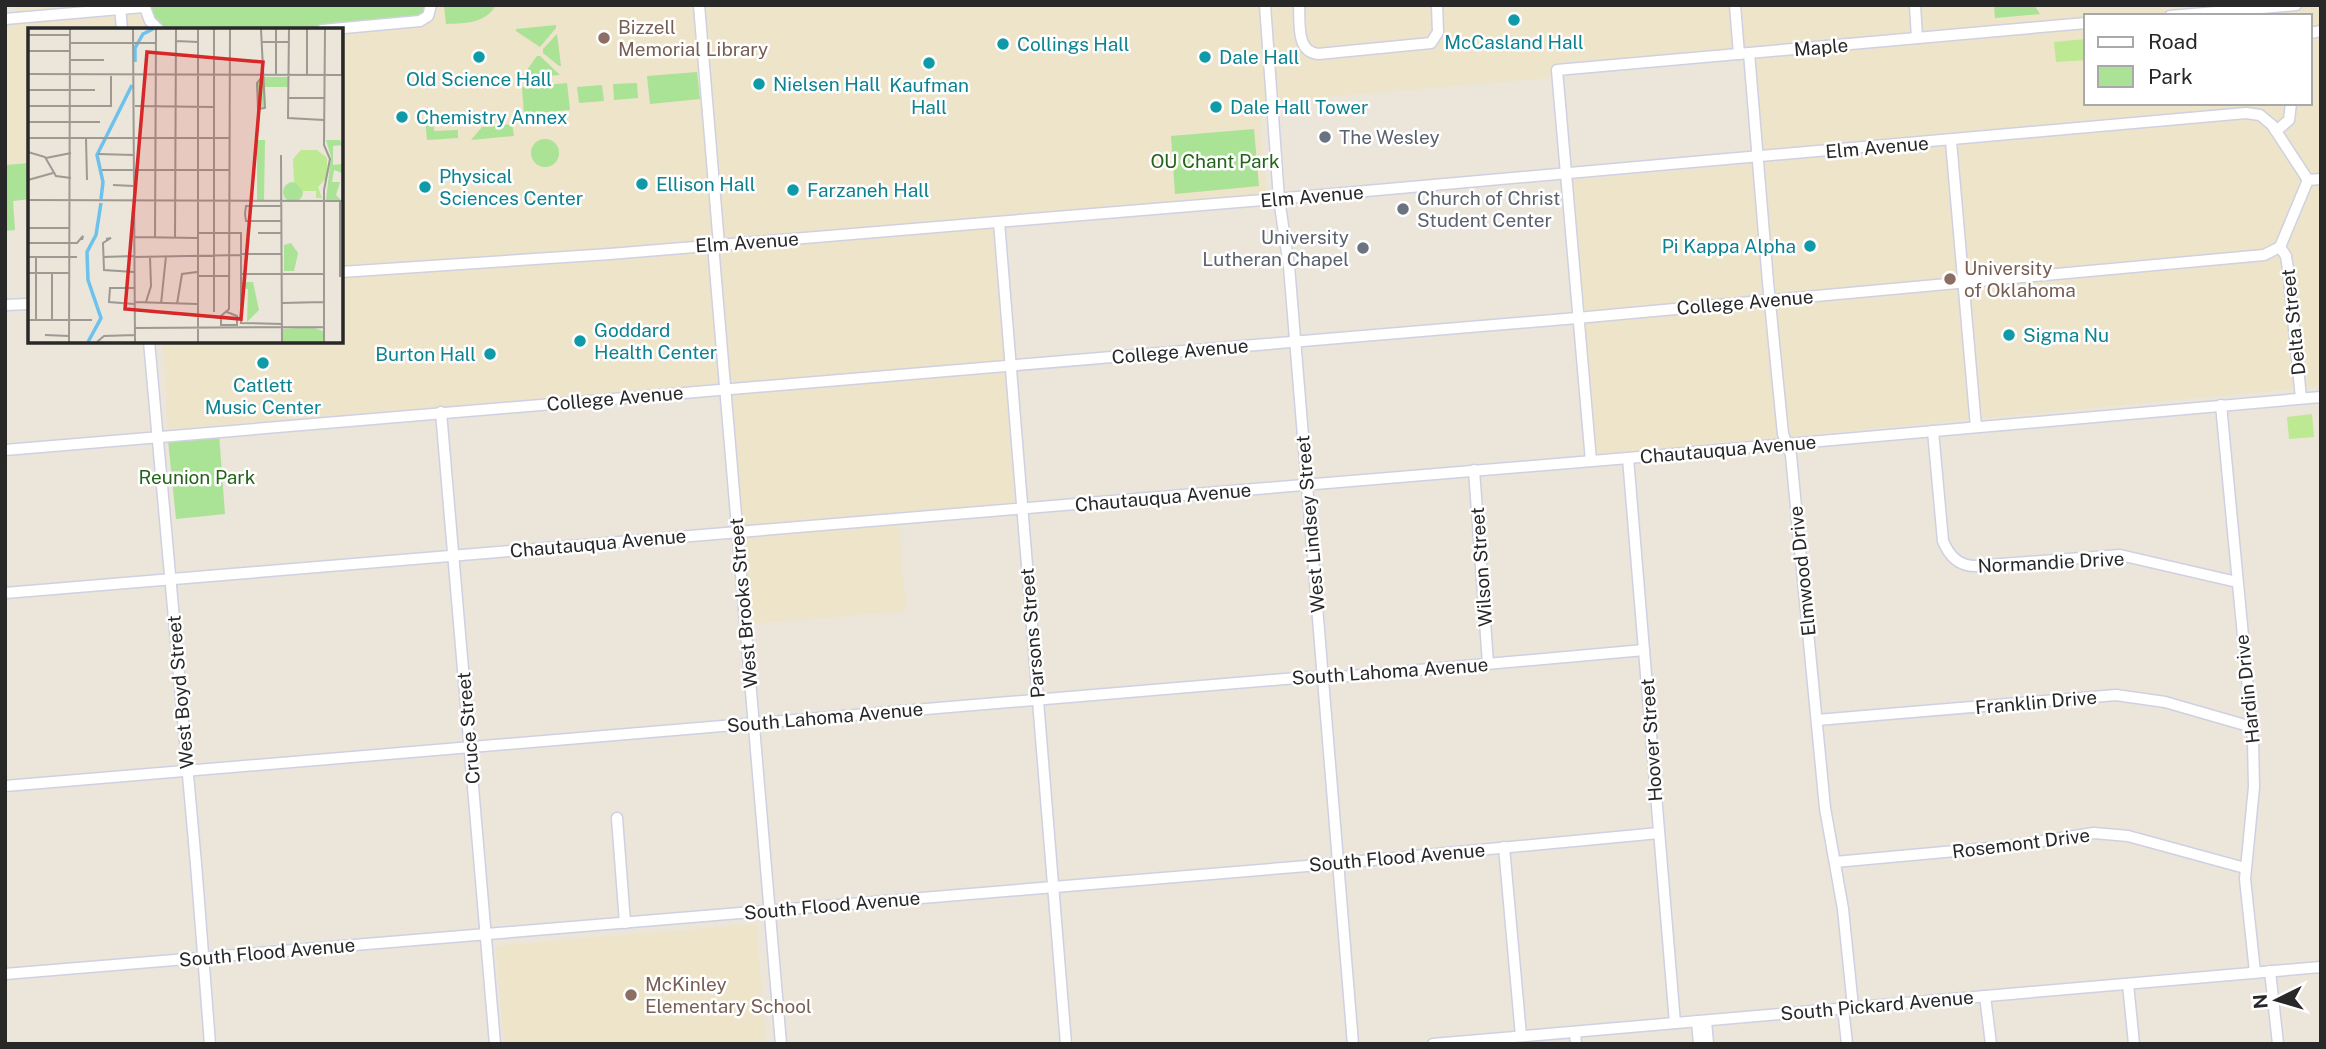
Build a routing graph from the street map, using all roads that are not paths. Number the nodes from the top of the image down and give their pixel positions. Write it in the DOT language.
graph roads {
  1 [pos="431,5"];
  2 [pos="699,5"];
  3 [pos="1265,5"];
  4 [pos="1299,5"];
  5 [pos="1437,5"];
  6 [pos="1735,5"];
  7 [pos="1915,5"];
  8 [pos="2296,5"];
  9 [pos="144,6"];
  10 [pos="120,7"];
  11 [pos="2192,14"];
  12 [pos="5,19"];
  13 [pos="2084,23"];
  14 [pos="122,28"];
  15 [pos="157,28"];
  16 [pos="343,28"];
  17 [pos="1917,38"];
  18 [pos="1744,54"];
  19 [pos="2291,105"];
  20 [pos="2276,131"];
  21 [pos="1951,141"];
  22 [pos="1758,157"];
  23 [pos="1564,173"];
  24 [pos="2321,179"];
  25 [pos="2308,180"];
  26 [pos="1279,199"];
  27 [pos="999,222"];
  28 [pos="716,245"];
  29 [pos="2280,247"];
  30 [pos="343,272"];
  31 [pos="1964,282"];
  32 [pos="1770,299"];
  33 [pos="28,303"];
  34 [pos="5,306"];
  35 [pos="1577,318"];
  36 [pos="1295,342"];
  37 [pos="149,343"];
  38 [pos="1009,366"];
  39 [pos="725,389"];
  40 [pos="2321,397"];
  41 [pos="2301,398"];
  42 [pos="2221,405"];
  43 [pos="440,412"];
  44 [pos="1976,427"];
  45 [pos="1933,431"];
  46 [pos="159,437"];
  47 [pos="1786,444"];
  48 [pos="5,450"];
  49 [pos="1628,458"];
  50 [pos="1591,461"];
  51 [pos="1474,470"];
  52 [pos="1308,485"];
  53 [pos="1022,508"];
  54 [pos="737,531"];
  55 [pos="454,555"];
  56 [pos="170,579"];
  57 [pos="2237,582"];
  58 [pos="5,593"];
  59 [pos="1644,650"];
  60 [pos="1488,663"];
  61 [pos="1323,677"];
  62 [pos="1038,700"];
  63 [pos="1817,720"];
  64 [pos="754,723"];
  65 [pos="2252,727"];
  66 [pos="469,746"];
  67 [pos="187,771"];
  68 [pos="5,786"];
  69 [pos="617,818"];
  70 [pos="1658,833"];
  71 [pos="1504,847"];
  72 [pos="1338,862"];
  73 [pos="1835,862"];
  74 [pos="2245,868"];
  75 [pos="1054,887"];
  76 [pos="769,911"];
  77 [pos="625,923"];
  78 [pos="485,934"];
  79 [pos="204,958"];
  80 [pos="2321,967"];
  81 [pos="2270,971"];
  82 [pos="2255,972"];
  83 [pos="5,974"];
  84 [pos="2129,984"];
  85 [pos="1986,996"];
  86 [pos="1848,1008"];
  87 [pos="1702,1021"];
  88 [pos="1675,1023"];
  89 [pos="1575,1032"];
  90 [pos="1521,1036"];
  91 [pos="210,1044"];
  92 [pos="495,1044"];
  93 [pos="781,1044"];
  94 [pos="1066,1044"];
  95 [pos="1353,1044"];
  96 [pos="1433,1044"];
  97 [pos="1576,1044"];
  98 [pos="1699,1044"];
  99 [pos="1708,1044"];
  100 [pos="1847,1044"];
  101 [pos="1990,1044"];
  102 [pos="2134,1044"];
  103 [pos="2278,1044"];
  1 -- 16 [label="street"];
  2 -- 28 [label="street, West Brooks Street"];
  3 -- 26 [label="street, West Lindsey Street"];
  4 -- 5 [label="street"];
  6 -- 18 [label="street, Elmwood Drive"];
  7 -- 17 [label="street"];
  8 -- 11 [label="street"];
  9 -- 10 [label="street"];
  9 -- 15 [label="street"];
  10 -- 12 [label="street"];
  10 -- 14 [label="street"];
  13 -- 17 [label="street, Maple"];
  17 -- 18 [label="street, Maple"];
  18 -- 22 [label="street, Elmwood Drive"];
  18 -- 23 [label="street, Maple"];
  19 -- 20 [label="street"];
  20 -- 21 [label="street, Elm Avenue"];
  20 -- 25 [label="street, Elm Avenue"];
  21 -- 22 [label="street, Elm Avenue"];
  21 -- 31 [label="street"];
  22 -- 23 [label="street, Elm Avenue"];
  22 -- 32 [label="street, Elmwood Drive"];
  23 -- 26 [label="street, Elm Avenue"];
  23 -- 35 [label="street"];
  24 -- 25 [label="street"];
  25 -- 29 [label="street"];
  26 -- 27 [label="street, Elm Avenue"];
  26 -- 36 [label="street, West Lindsey Street"];
  27 -- 28 [label="street, Elm Avenue"];
  27 -- 38 [label="street, Parsons Street"];
  28 -- 30 [label="street, Elm Avenue"];
  28 -- 39 [label="street, West Brooks Street"];
  29 -- 31 [label="street, College Avenue"];
  29 -- 41 [label="street, Delta Street"];
  31 -- 32 [label="street, College Avenue"];
  31 -- 44 [label="street"];
  32 -- 35 [label="street, College Avenue"];
  32 -- 47 [label="street, Elmwood Drive"];
  33 -- 34 [label="street"];
  35 -- 36 [label="street, College Avenue"];
  35 -- 50 [label="street"];
  36 -- 38 [label="street, College Avenue"];
  36 -- 52 [label="street, West Lindsey Street"];
  37 -- 46 [label="street, West Boyd Street"];
  38 -- 39 [label="street, College Avenue"];
  38 -- 53 [label="street, Parsons Street"];
  39 -- 43 [label="street, College Avenue"];
  39 -- 54 [label="street, West Brooks Street"];
  40 -- 41 [label="street, Chautauqua Avenue"];
  41 -- 42 [label="street, Chautauqua Avenue"];
  42 -- 44 [label="street, Chautauqua Avenue"];
  42 -- 57 [label="street, Hardin Drive"];
  43 -- 46 [label="street, College Avenue"];
  43 -- 55 [label="street, Cruce Street"];
  44 -- 45 [label="street, Chautauqua Avenue"];
  45 -- 47 [label="street, Chautauqua Avenue"];
  45 -- 57 [label="street, Normandie Drive"];
  46 -- 48 [label="street, College Avenue"];
  46 -- 56 [label="street, West Boyd Street"];
  47 -- 49 [label="street, Chautauqua Avenue"];
  47 -- 63 [label="street, Elmwood Drive"];
  49 -- 50 [label="street, Chautauqua Avenue"];
  49 -- 59 [label="street, Hoover Street"];
  50 -- 51 [label="street, Chautauqua Avenue"];
  51 -- 52 [label="street, Chautauqua Avenue"];
  51 -- 60 [label="street, Wilson Street"];
  52 -- 53 [label="street, Chautauqua Avenue"];
  52 -- 61 [label="street, West Lindsey Street"];
  53 -- 54 [label="street, Chautauqua Avenue"];
  53 -- 62 [label="street, Parsons Street"];
  54 -- 55 [label="street, Chautauqua Avenue"];
  54 -- 64 [label="street, West Brooks Street"];
  55 -- 56 [label="street, Chautauqua Avenue"];
  55 -- 66 [label="street, Cruce Street"];
  56 -- 58 [label="street, Chautauqua Avenue"];
  56 -- 67 [label="street, West Boyd Street"];
  57 -- 65 [label="street, Hardin Drive"];
  59 -- 60 [label="street, South Lahoma Avenue"];
  59 -- 70 [label="street, Hoover Street"];
  60 -- 61 [label="street, South Lahoma Avenue"];
  61 -- 62 [label="street, South Lahoma Avenue"];
  61 -- 72 [label="street, West Lindsey Street"];
  62 -- 64 [label="street, South Lahoma Avenue"];
  62 -- 75 [label="street, Parsons Street"];
  63 -- 65 [label="street, Franklin Drive"];
  63 -- 73 [label="street, Elmwood Drive"];
  64 -- 66 [label="street, South Lahoma Avenue"];
  64 -- 76 [label="street, West Brooks Street"];
  65 -- 74 [label="street, Hardin Drive"];
  66 -- 67 [label="street, South Lahoma Avenue"];
  66 -- 78 [label="street, Cruce Street"];
  67 -- 68 [label="street, South Lahoma Avenue"];
  67 -- 79 [label="street, West Boyd Street"];
  69 -- 77 [label="street"];
  70 -- 71 [label="street, South Flood Avenue"];
  70 -- 88 [label="street, Hoover Street"];
  71 -- 72 [label="street, South Flood Avenue"];
  71 -- 90 [label="street"];
  72 -- 75 [label="street, South Flood Avenue"];
  72 -- 95 [label="street, West Lindsey Street"];
  73 -- 74 [label="street, Rosemont Drive"];
  73 -- 86 [label="street, Elmwood Drive"];
  74 -- 82 [label="street, Hardin Drive"];
  75 -- 76 [label="street, South Flood Avenue"];
  75 -- 94 [label="street, Parsons Street"];
  76 -- 77 [label="street, South Flood Avenue"];
  76 -- 93 [label="street, West Brooks Street"];
  77 -- 78 [label="street, South Flood Avenue"];
  78 -- 79 [label="street, South Flood Avenue"];
  78 -- 92 [label="street, Cruce Street"];
  79 -- 83 [label="street, South Flood Avenue"];
  79 -- 91 [label="street, West Boyd Street"];
  80 -- 81 [label="street, South Pickard Avenue"];
  81 -- 82 [label="street, South Pickard Avenue"];
  81 -- 103 [label="street"];
  82 -- 84 [label="street, South Pickard Avenue"];
  84 -- 85 [label="street, South Pickard Avenue"];
  84 -- 102 [label="street"];
  85 -- 86 [label="street, South Pickard Avenue"];
  85 -- 101 [label="street"];
  86 -- 87 [label="street, South Pickard Avenue"];
  86 -- 100 [label="street, Elmwood Drive"];
  87 -- 88 [label="street, South Pickard Avenue"];
  87 -- 98 [label="street"];
  87 -- 99 [label="street"];
  88 -- 89 [label="street, South Pickard Avenue"];
  89 -- 90 [label="street, South Pickard Avenue"];
  89 -- 97 [label="street"];
  90 -- 96 [label="street, South Pickard Avenue"];
}
